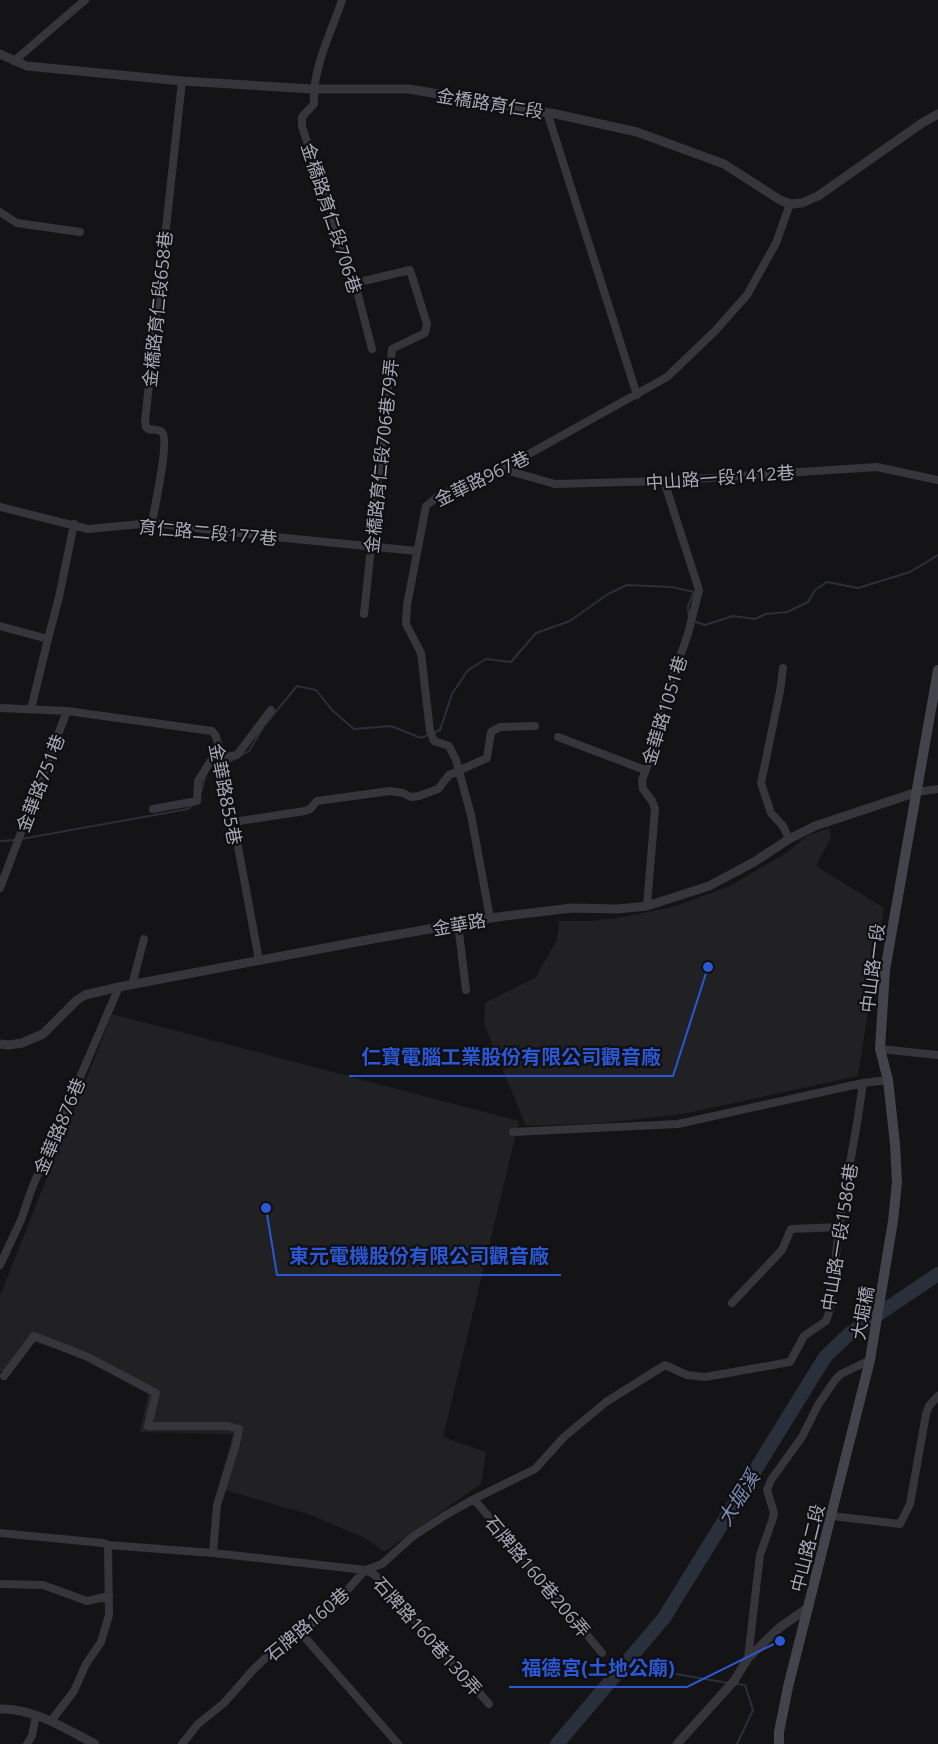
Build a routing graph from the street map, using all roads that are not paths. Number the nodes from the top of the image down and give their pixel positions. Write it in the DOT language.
graph roads {
  1 [pos="85,0"];
  2 [pos="342,0"];
  3 [pos="0,54"];
  4 [pos="14,61"];
  5 [pos="182,81"];
  6 [pos="313,89"];
  7 [pos="547,112"];
  8 [pos="938,114"];
  9 [pos="790,204"];
  10 [pos="0,212"];
  11 [pos="81,232"];
  12 [pos="355,283"];
  13 [pos="372,350"];
  14 [pos="637,395"];
  15 [pos="502,469"];
  16 [pos="938,480"];
  17 [pos="664,481"];
  18 [pos="0,507"];
  19 [pos="152,523"];
  20 [pos="74,524"];
  21 [pos="371,547"];
  22 [pos="417,551"];
  23 [pos="364,614"];
  24 [pos="0,626"];
  25 [pos="48,639"];
  26 [pos="783,668"];
  27 [pos="938,670"];
  28 [pos="0,708"];
  29 [pos="31,709"];
  30 [pos="271,710"];
  31 [pos="67,711"];
  32 [pos="535,726"];
  33 [pos="558,737"];
  34 [pos="222,761"];
  35 [pos="458,770"];
  36 [pos="645,770"];
  37 [pos="938,789"];
  38 [pos="917,792"];
  39 [pos="153,809"];
  40 [pos="233,822"];
  41 [pos="789,839"];
  42 [pos="0,888"];
  43 [pos="647,906"];
  44 [pos="490,918"];
  45 [pos="458,924"];
  46 [pos="144,939"];
  47 [pos="259,960"];
  48 [pos="132,985"];
  49 [pos="119,987"];
  50 [pos="466,990"];
  51 [pos="0,1044"];
  52 [pos="880,1049"];
  53 [pos="938,1055"];
  54 [pos="888,1080"];
  55 [pos="862,1083"];
  56 [pos="513,1132"];
  57 [pos="839,1227"];
  58 [pos="0,1265"];
  59 [pos="886,1272"];
  60 [pos="732,1303"];
  61 [pos="870,1360"];
  62 [pos="4,1376"];
  63 [pos="938,1396"];
  64 [pos="474,1499"];
  65 [pos="832,1516"];
  66 [pos="0,1533"];
  67 [pos="108,1545"];
  68 [pos="213,1553"];
  69 [pos="365,1570"];
  70 [pos="0,1584"];
  71 [pos="109,1596"];
  72 [pos="809,1607"];
  73 [pos="301,1633"];
  74 [pos="602,1653"];
  75 [pos="748,1658"];
  76 [pos="489,1704"];
  77 [pos="0,1709"];
  78 [pos="36,1715"];
  79 [pos="51,1721"];
  80 [pos="27,1744"];
  81 [pos="95,1744"];
  82 [pos="182,1744"];
  83 [pos="398,1744"];
  84 [pos="677,1744"];
  85 [pos="779,1744"];
  1 -- 4 [label="street"];
  2 -- 6 [label="street, 金橋路育仁段706巷"];
  3 -- 4 [label="street, 金橋路育仁段"];
  4 -- 5 [label="street, 金橋路育仁段"];
  5 -- 6 [label="street, 金橋路育仁段"];
  5 -- 19 [label="street, 金橋路育仁段658巷"];
  6 -- 7 [label="street, 金橋路育仁段"];
  6 -- 12 [label="street, 金橋路育仁段706巷"];
  7 -- 9 [label="street, 金橋路育仁段"];
  7 -- 14 [label="street"];
  8 -- 9 [label="street"];
  9 -- 14 [label="street, 金華路967巷"];
  10 -- 11 [label="street"];
  12 -- 13 [label="street, 金橋路育仁段706巷"];
  12 -- 21 [label="street, 金橋路育仁段706巷79弄"];
  14 -- 15 [label="street, 金華路967巷"];
  15 -- 17 [label="street, 中山路一段1412巷"];
  15 -- 22 [label="street, 金華路967巷"];
  16 -- 17 [label="street, 中山路一段1412巷"];
  17 -- 36 [label="street, 金華路1051巷"];
  18 -- 20 [label="street, 育仁路二段177巷"];
  19 -- 20 [label="street, 育仁路二段177巷"];
  19 -- 21 [label="street, 育仁路二段177巷"];
  20 -- 25 [label="street"];
  21 -- 22 [label="street, 育仁路二段177巷"];
  21 -- 23 [label="street, 金橋路育仁段706巷79弄"];
  22 -- 35 [label="street, 金華路967巷"];
  24 -- 25 [label="street"];
  25 -- 29 [label="street"];
  26 -- 41 [label="street"];
  27 -- 38 [label="main road, 中山路一段"];
  28 -- 29 [label="street, 金華路855巷"];
  29 -- 31 [label="street, 金華路855巷"];
  30 -- 34 [label="street"];
  31 -- 34 [label="street, 金華路855巷"];
  31 -- 42 [label="street, 金華路751巷"];
  32 -- 35 [label="street"];
  33 -- 36 [label="street"];
  34 -- 39 [label="street"];
  34 -- 40 [label="street, 金華路855巷"];
  35 -- 40 [label="street"];
  35 -- 44 [label="street, 金華路967巷"];
  36 -- 43 [label="street, 金華路1051巷"];
  37 -- 38 [label="street"];
  38 -- 41 [label="street, 金華路"];
  38 -- 52 [label="main road, 中山路一段"];
  40 -- 47 [label="street, 金華路855巷"];
  41 -- 43 [label="street, 金華路"];
  43 -- 44 [label="street, 金華路"];
  44 -- 45 [label="street, 金華路"];
  45 -- 47 [label="street, 金華路"];
  45 -- 50 [label="street"];
  46 -- 48 [label="street"];
  47 -- 48 [label="street, 金華路"];
  48 -- 49 [label="street, 金華路"];
  49 -- 51 [label="street, 金華路"];
  49 -- 58 [label="street, 金華路876巷"];
  52 -- 53 [label="street"];
  52 -- 54 [label="main road, 中山路一段"];
  54 -- 55 [label="street"];
  54 -- 59 [label="main road, 中山路一段"];
  55 -- 56 [label="street"];
  55 -- 57 [label="street, 中山路一段1586巷"];
  57 -- 60 [label="street"];
  57 -- 64 [label="street, 中山路一段1586巷"];
  59 -- 61 [label="main road, 大堀橋"];
  61 -- 65 [label="main road, 中山路二段"];
  61 -- 75 [label="street"];
  62 -- 68 [label="street"];
  63 -- 65 [label="street"];
  64 -- 69 [label="street, 石牌路160巷"];
  64 -- 74 [label="street, 石牌路160巷206弄"];
  65 -- 72 [label="main road, 中山路二段"];
  66 -- 67 [label="street"];
  67 -- 68 [label="street"];
  67 -- 71 [label="street"];
  68 -- 69 [label="street"];
  69 -- 73 [label="street, 石牌路160巷"];
  69 -- 76 [label="street, 石牌路160巷130弄"];
  70 -- 71 [label="street"];
  71 -- 79 [label="street"];
  72 -- 75 [label="street"];
  72 -- 85 [label="main road, 中山路二段"];
  73 -- 82 [label="street, 石牌路160巷"];
  73 -- 83 [label="street"];
  75 -- 84 [label="street"];
  77 -- 78 [label="street"];
  78 -- 79 [label="street"];
  78 -- 80 [label="street"];
  79 -- 81 [label="street"];
}
